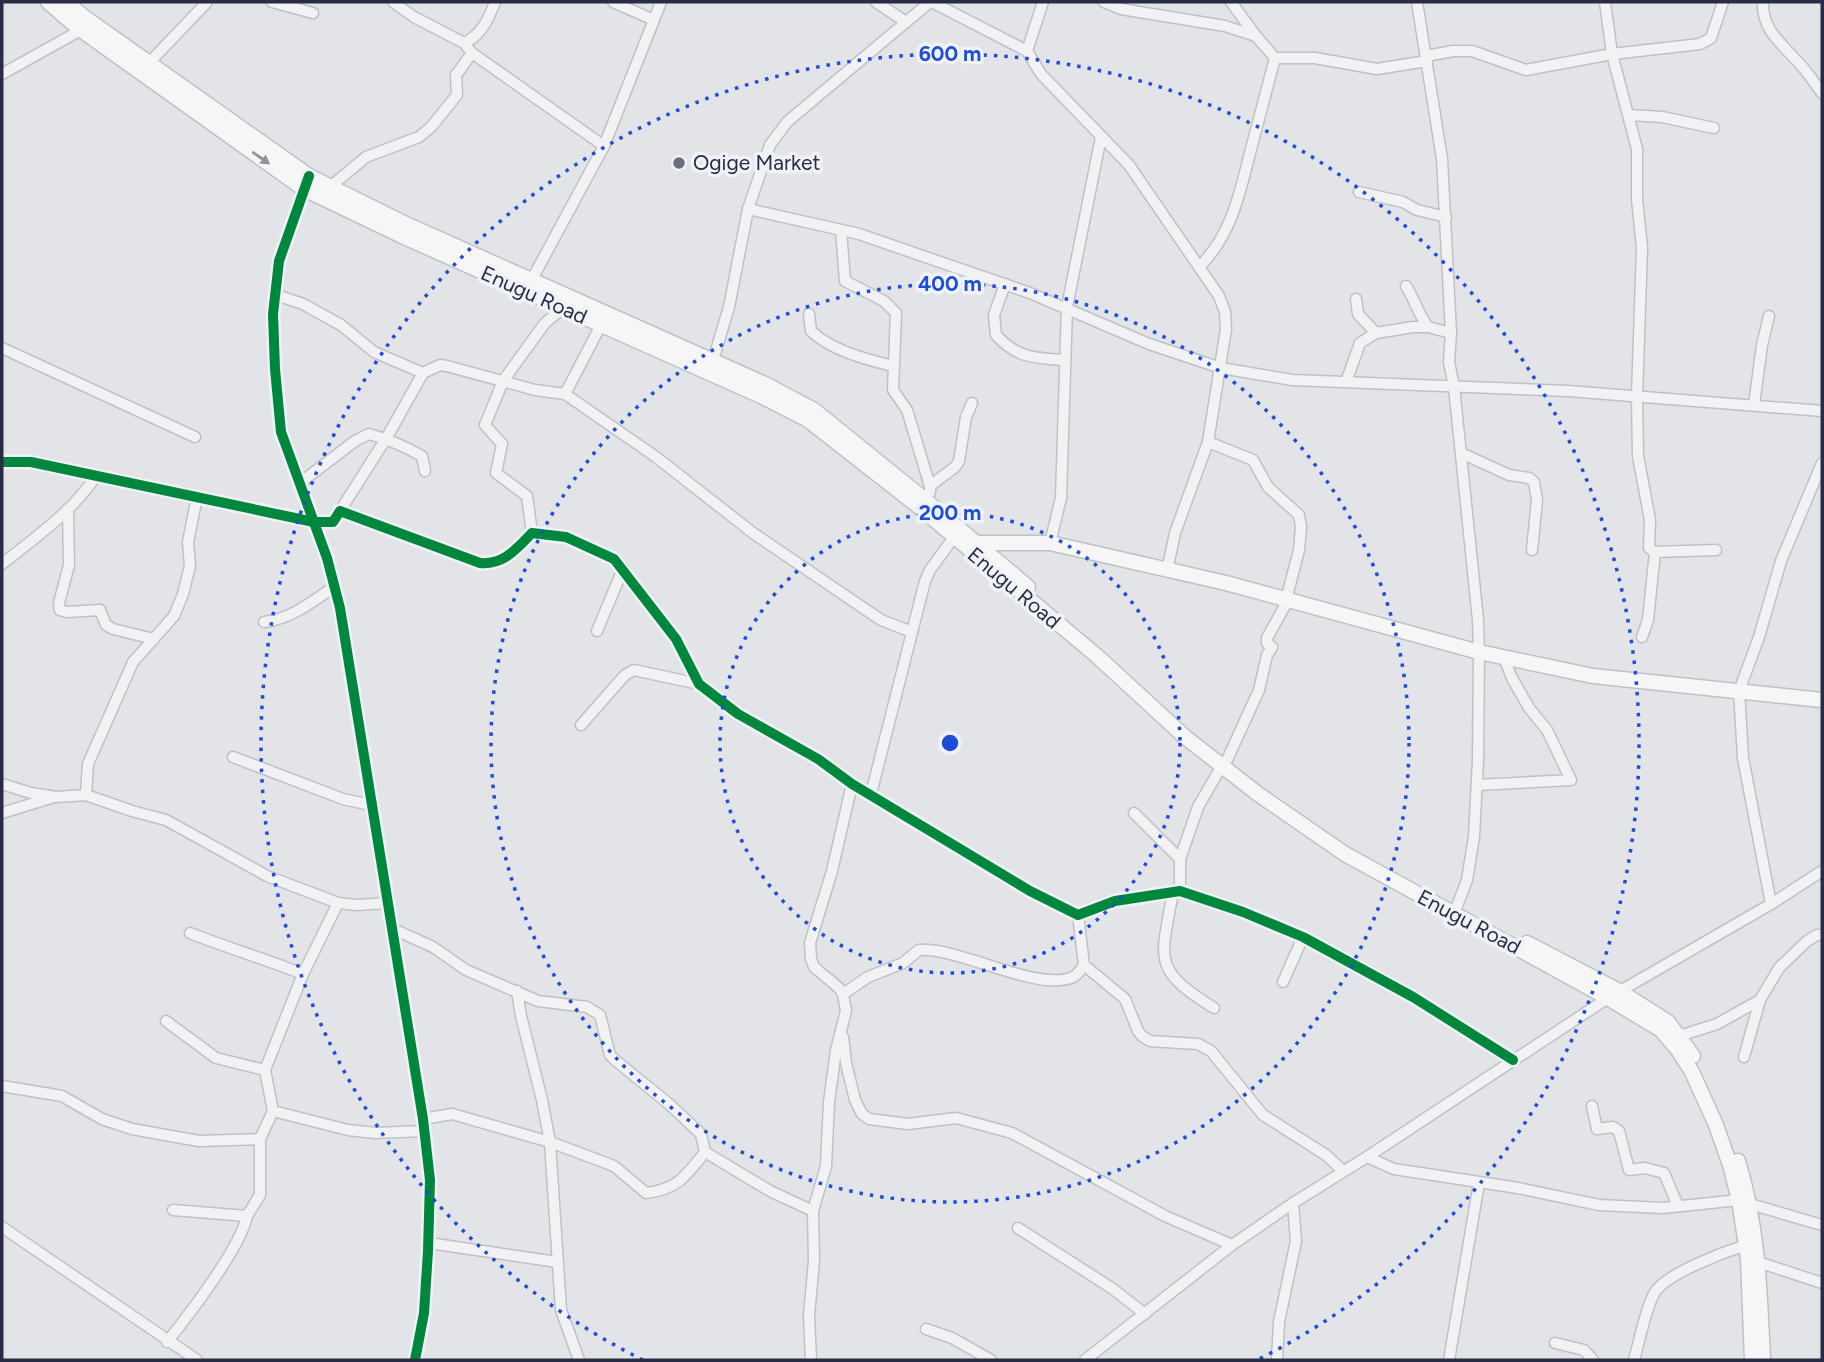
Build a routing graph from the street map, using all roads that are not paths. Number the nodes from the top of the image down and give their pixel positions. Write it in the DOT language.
graph roads {
  1 [pos="48,2"];
  2 [pos="66,2"];
  3 [pos="208,2"];
  4 [pos="272,2"];
  5 [pos="393,2"];
  6 [pos="495,2"];
  7 [pos="613,2"];
  8 [pos="660,2"];
  9 [pos="876,2"];
  10 [pos="931,2"];
  11 [pos="1042,2"];
  12 [pos="1104,2"];
  13 [pos="1231,2"];
  14 [pos="1417,2"];
  15 [pos="1605,2"];
  16 [pos="1723,2"];
  17 [pos="1763,2"];
  18 [pos="313,13"];
  19 [pos="654,20"];
  20 [pos="906,22"];
  21 [pos="81,30"];
  22 [pos="1256,36"];
  23 [pos="464,43"];
  24 [pos="1027,51"];
  25 [pos="472,53"];
  26 [pos="1612,54"];
  27 [pos="1275,58"];
  28 [pos="1426,59"];
  29 [pos="149,63"];
  30 [pos="2,74"];
  31 [pos="1822,93"];
  32 [pos="1629,115"];
  33 [pos="1714,128"];
  34 [pos="1101,137"];
  35 [pos="604,146"];
  36 [pos="307,183"];
  37 [pos="330,187"];
  38 [pos="1359,192"];
  39 [pos="748,209"];
  40 [pos="1446,217"];
  41 [pos="841,230"];
  42 [pos="1199,267"];
  43 [pos="531,281"];
  44 [pos="1005,285"];
  45 [pos="1406,286"];
  46 [pos="276,295"];
  47 [pos="1356,299"];
  48 [pos="1067,307"];
  49 [pos="563,308"];
  50 [pos="808,314"];
  51 [pos="1418,315"];
  52 [pos="1769,316"];
  53 [pos="601,325"];
  54 [pos="1412,327"];
  55 [pos="1428,327"];
  56 [pos="1376,333"];
  57 [pos="1451,333"];
  58 [pos="2,348"];
  59 [pos="1064,360"];
  60 [pos="893,366"];
  61 [pos="711,367"];
  62 [pos="1221,368"];
  63 [pos="423,373"];
  64 [pos="503,381"];
  65 [pos="1346,382"];
  66 [pos="1454,387"];
  67 [pos="565,394"];
  68 [pos="1637,396"];
  69 [pos="972,403"];
  70 [pos="1754,405"];
  71 [pos="1822,411"];
  72 [pos="195,437"];
  73 [pos="387,438"];
  74 [pos="1208,442"];
  75 [pos="1461,453"];
  76 [pos="2,463"];
  77 [pos="1822,463"];
  78 [pos="425,471"];
  79 [pos="96,476"];
  80 [pos="300,484"];
  81 [pos="927,492"];
  82 [pos="197,496"];
  83 [pos="68,509"];
  84 [pos="340,511"];
  85 [pos="314,522"];
  86 [pos="532,533"];
  87 [pos="964,542"];
  88 [pos="1049,543"];
  89 [pos="1532,550"];
  90 [pos="1716,550"];
  91 [pos="1655,552"];
  92 [pos="2,564"];
  93 [pos="623,569"];
  94 [pos="1167,570"];
  95 [pos="335,586"];
  96 [pos="1287,600"];
  97 [pos="264,622"];
  98 [pos="597,631"];
  99 [pos="912,632"];
  100 [pos="1642,637"];
  101 [pos="154,639"];
  102 [pos="1479,652"];
  103 [pos="1504,658"];
  104 [pos="699,684"];
  105 [pos="1739,691"];
  106 [pos="1822,700"];
  107 [pos="581,725"];
  108 [pos="233,757"];
  109 [pos="1224,763"];
  110 [pos="2,784"];
  111 [pos="852,784"];
  112 [pos="1477,785"];
  113 [pos="871,794"];
  114 [pos="86,795"];
  115 [pos="57,797"];
  116 [pos="371,805"];
  117 [pos="2,813"];
  118 [pos="1134,813"];
  119 [pos="1180,859"];
  120 [pos="1822,871"];
  121 [pos="1177,892"];
  122 [pos="338,903"];
  123 [pos="387,903"];
  124 [pos="1771,904"];
  125 [pos="1457,906"];
  126 [pos="1078,915"];
  127 [pos="391,928"];
  128 [pos="190,933"];
  129 [pos="1822,935"];
  130 [pos="1303,937"];
  131 [pos="1084,965"];
  132 [pos="303,974"];
  133 [pos="1283,982"];
  134 [pos="517,991"];
  135 [pos="843,994"];
  136 [pos="1613,995"];
  137 [pos="1760,1000"];
  138 [pos="1214,1008"];
  139 [pos="166,1021"];
  140 [pos="1679,1035"];
  141 [pos="1744,1057"];
  142 [pos="841,1060"];
  143 [pos="1513,1060"];
  144 [pos="265,1070"];
  145 [pos="832,1080"];
  146 [pos="849,1080"];
  147 [pos="2,1086"];
  148 [pos="1592,1106"];
  149 [pos="273,1111"];
  150 [pos="423,1119"];
  151 [pos="424,1131"];
  152 [pos="260,1139"];
  153 [pos="551,1142"];
  154 [pos="705,1152"];
  155 [pos="1367,1157"];
  156 [pos="1343,1171"];
  157 [pos="1479,1183"];
  158 [pos="1745,1202"];
  159 [pos="1293,1203"];
  160 [pos="1678,1206"];
  161 [pos="173,1210"];
  162 [pos="813,1211"];
  163 [pos="247,1216"];
  164 [pos="1822,1225"];
  165 [pos="2,1227"];
  166 [pos="1018,1228"];
  167 [pos="429,1243"];
  168 [pos="1232,1245"];
  169 [pos="1746,1245"];
  170 [pos="557,1262"];
  171 [pos="1758,1262"];
  172 [pos="1822,1283"];
  173 [pos="1145,1314"];
  174 [pos="926,1329"];
  175 [pos="167,1342"];
  176 [pos="1555,1343"];
  177 [pos="197,1360"];
  178 [pos="415,1360"];
  179 [pos="579,1360"];
  180 [pos="811,1360"];
  181 [pos="991,1360"];
  182 [pos="1084,1360"];
  183 [pos="1277,1360"];
  184 [pos="1449,1360"];
  185 [pos="1592,1360"];
  186 [pos="1634,1360"];
  187 [pos="1752,1360"];
  188 [pos="1763,1360"];
  1 -- 21 [label="main road, Enugu Road"];
  2 -- 29 [label="main road"];
  3 -- 29 [label="street"];
  4 -- 18 [label="street"];
  5 -- 23 [label="street"];
  6 -- 23 [label="street"];
  7 -- 19 [label="street"];
  8 -- 19 [label="street"];
  9 -- 20 [label="street"];
  10 -- 20 [label="street"];
  10 -- 24 [label="street"];
  11 -- 24 [label="street"];
  12 -- 22 [label="street"];
  13 -- 22 [label="street"];
  14 -- 28 [label="street"];
  15 -- 26 [label="street"];
  16 -- 26 [label="street"];
  17 -- 31 [label="street"];
  19 -- 35 [label="street"];
  20 -- 39 [label="street"];
  21 -- 30 [label="street"];
  21 -- 36 [label="main road, Enugu Road, one-way"];
  22 -- 27 [label="street"];
  23 -- 25 [label="street"];
  24 -- 34 [label="street"];
  25 -- 35 [label="street"];
  25 -- 37 [label="street"];
  26 -- 28 [label="street"];
  26 -- 32 [label="street"];
  27 -- 28 [label="street"];
  27 -- 42 [label="street"];
  28 -- 40 [label="street"];
  29 -- 36 [label="main road"];
  32 -- 33 [label="street"];
  32 -- 68 [label="street"];
  34 -- 42 [label="street"];
  34 -- 48 [label="street"];
  35 -- 43 [label="street"];
  36 -- 37 [label="main road"];
  36 -- 46 [label="street"];
  36 -- 49 [label="main road, Enugu Road"];
  37 -- 43 [label="main road"];
  38 -- 40 [label="street"];
  39 -- 41 [label="street"];
  39 -- 61 [label="street"];
  40 -- 57 [label="street"];
  41 -- 44 [label="street"];
  41 -- 60 [label="street"];
  42 -- 62 [label="street"];
  43 -- 61 [label="main road"];
  44 -- 48 [label="street"];
  44 -- 59 [label="street"];
  45 -- 51 [label="street"];
  46 -- 63 [label="street"];
  46 -- 80 [label="street"];
  47 -- 56 [label="street"];
  48 -- 59 [label="street"];
  48 -- 62 [label="street"];
  49 -- 53 [label="main road, Enugu Road"];
  49 -- 64 [label="street"];
  50 -- 60 [label="street"];
  51 -- 54 [label="street"];
  51 -- 55 [label="street"];
  52 -- 70 [label="street"];
  53 -- 61 [label="main road, Enugu Road"];
  53 -- 67 [label="street"];
  54 -- 55 [label="street"];
  54 -- 56 [label="street"];
  55 -- 57 [label="street"];
  56 -- 65 [label="street"];
  57 -- 66 [label="street"];
  58 -- 72 [label="street"];
  59 -- 88 [label="street"];
  60 -- 81 [label="street"];
  61 -- 81 [label="main road"];
  61 -- 87 [label="main road, Enugu Road"];
  62 -- 65 [label="street"];
  62 -- 74 [label="street"];
  63 -- 64 [label="street"];
  63 -- 73 [label="street"];
  64 -- 67 [label="street"];
  64 -- 86 [label="street"];
  65 -- 66 [label="street"];
  66 -- 68 [label="street"];
  66 -- 75 [label="street"];
  67 -- 99 [label="street"];
  68 -- 70 [label="street"];
  68 -- 91 [label="street"];
  69 -- 81 [label="street"];
  70 -- 71 [label="street"];
  73 -- 78 [label="street"];
  73 -- 80 [label="street"];
  73 -- 84 [label="street"];
  74 -- 94 [label="street"];
  74 -- 96 [label="street"];
  75 -- 89 [label="street"];
  75 -- 102 [label="street"];
  76 -- 79 [label="street"];
  77 -- 105 [label="street"];
  79 -- 82 [label="street"];
  79 -- 83 [label="street"];
  80 -- 85 [label="street"];
  81 -- 87 [label="main road"];
  82 -- 85 [label="street"];
  82 -- 101 [label="street"];
  83 -- 92 [label="street"];
  83 -- 101 [label="street"];
  84 -- 85 [label="street"];
  84 -- 86 [label="street"];
  85 -- 95 [label="street"];
  86 -- 93 [label="street"];
  87 -- 88 [label="main road"];
  87 -- 99 [label="street"];
  87 -- 109 [label="main road, Enugu Road"];
  88 -- 94 [label="main road"];
  90 -- 91 [label="street"];
  91 -- 100 [label="street"];
  93 -- 98 [label="street"];
  93 -- 104 [label="street"];
  94 -- 96 [label="main road"];
  95 -- 97 [label="street"];
  95 -- 116 [label="street"];
  96 -- 102 [label="main road"];
  96 -- 109 [label="street"];
  99 -- 113 [label="street"];
  101 -- 114 [label="street"];
  102 -- 103 [label="main road"];
  102 -- 112 [label="street"];
  103 -- 105 [label="main road"];
  103 -- 112 [label="street"];
  104 -- 107 [label="street"];
  104 -- 111 [label="street"];
  105 -- 106 [label="main road"];
  105 -- 124 [label="street"];
  108 -- 116 [label="street"];
  109 -- 119 [label="street"];
  109 -- 125 [label="main road"];
  109 -- 136 [label="main road, Enugu Road"];
  110 -- 115 [label="street"];
  111 -- 113 [label="street"];
  111 -- 135 [label="street"];
  112 -- 125 [label="street"];
  113 -- 126 [label="street"];
  114 -- 115 [label="street"];
  114 -- 122 [label="street"];
  115 -- 117 [label="street"];
  116 -- 123 [label="street"];
  118 -- 119 [label="street"];
  119 -- 121 [label="street"];
  120 -- 124 [label="street"];
  121 -- 126 [label="street"];
  121 -- 130 [label="street"];
  121 -- 138 [label="street"];
  122 -- 123 [label="street"];
  122 -- 132 [label="street"];
  123 -- 127 [label="street"];
  124 -- 136 [label="street"];
  125 -- 136 [label="main road"];
  126 -- 131 [label="street"];
  127 -- 134 [label="street"];
  127 -- 150 [label="street"];
  128 -- 132 [label="street"];
  129 -- 137 [label="street"];
  130 -- 133 [label="street"];
  130 -- 143 [label="street"];
  131 -- 135 [label="street"];
  131 -- 156 [label="street"];
  132 -- 144 [label="street"];
  134 -- 153 [label="street"];
  134 -- 154 [label="street"];
  135 -- 142 [label="street"];
  136 -- 140 [label="main road"];
  136 -- 143 [label="street"];
  136 -- 158 [label="main road, Enugu Road"];
  137 -- 140 [label="street"];
  137 -- 141 [label="street"];
  139 -- 144 [label="street"];
  140 -- 158 [label="main road"];
  142 -- 145 [label="street"];
  142 -- 146 [label="street"];
  143 -- 155 [label="street"];
  144 -- 149 [label="street"];
  145 -- 146 [label="street"];
  145 -- 162 [label="street"];
  146 -- 168 [label="street"];
  147 -- 152 [label="street"];
  148 -- 160 [label="street"];
  149 -- 151 [label="street"];
  149 -- 152 [label="street"];
  150 -- 151 [label="street"];
  150 -- 153 [label="street"];
  151 -- 167 [label="street"];
  152 -- 163 [label="street"];
  153 -- 154 [label="street"];
  153 -- 170 [label="street"];
  154 -- 162 [label="street"];
  155 -- 156 [label="street"];
  155 -- 157 [label="street"];
  156 -- 159 [label="street"];
  157 -- 160 [label="street"];
  157 -- 184 [label="street"];
  158 -- 160 [label="street"];
  158 -- 164 [label="street"];
  158 -- 169 [label="main road, Enugu Road"];
  158 -- 171 [label="main road"];
  159 -- 168 [label="street"];
  159 -- 183 [label="street"];
  161 -- 163 [label="street"];
  162 -- 180 [label="street"];
  163 -- 175 [label="street"];
  165 -- 175 [label="street"];
  166 -- 173 [label="street"];
  167 -- 170 [label="street"];
  167 -- 178 [label="street"];
  168 -- 173 [label="street"];
  169 -- 186 [label="street"];
  169 -- 187 [label="main road, Enugu Road"];
  170 -- 179 [label="street"];
  171 -- 172 [label="street"];
  171 -- 188 [label="main road"];
  173 -- 182 [label="street"];
  174 -- 181 [label="street"];
  175 -- 177 [label="street"];
  176 -- 185 [label="street"];
}
